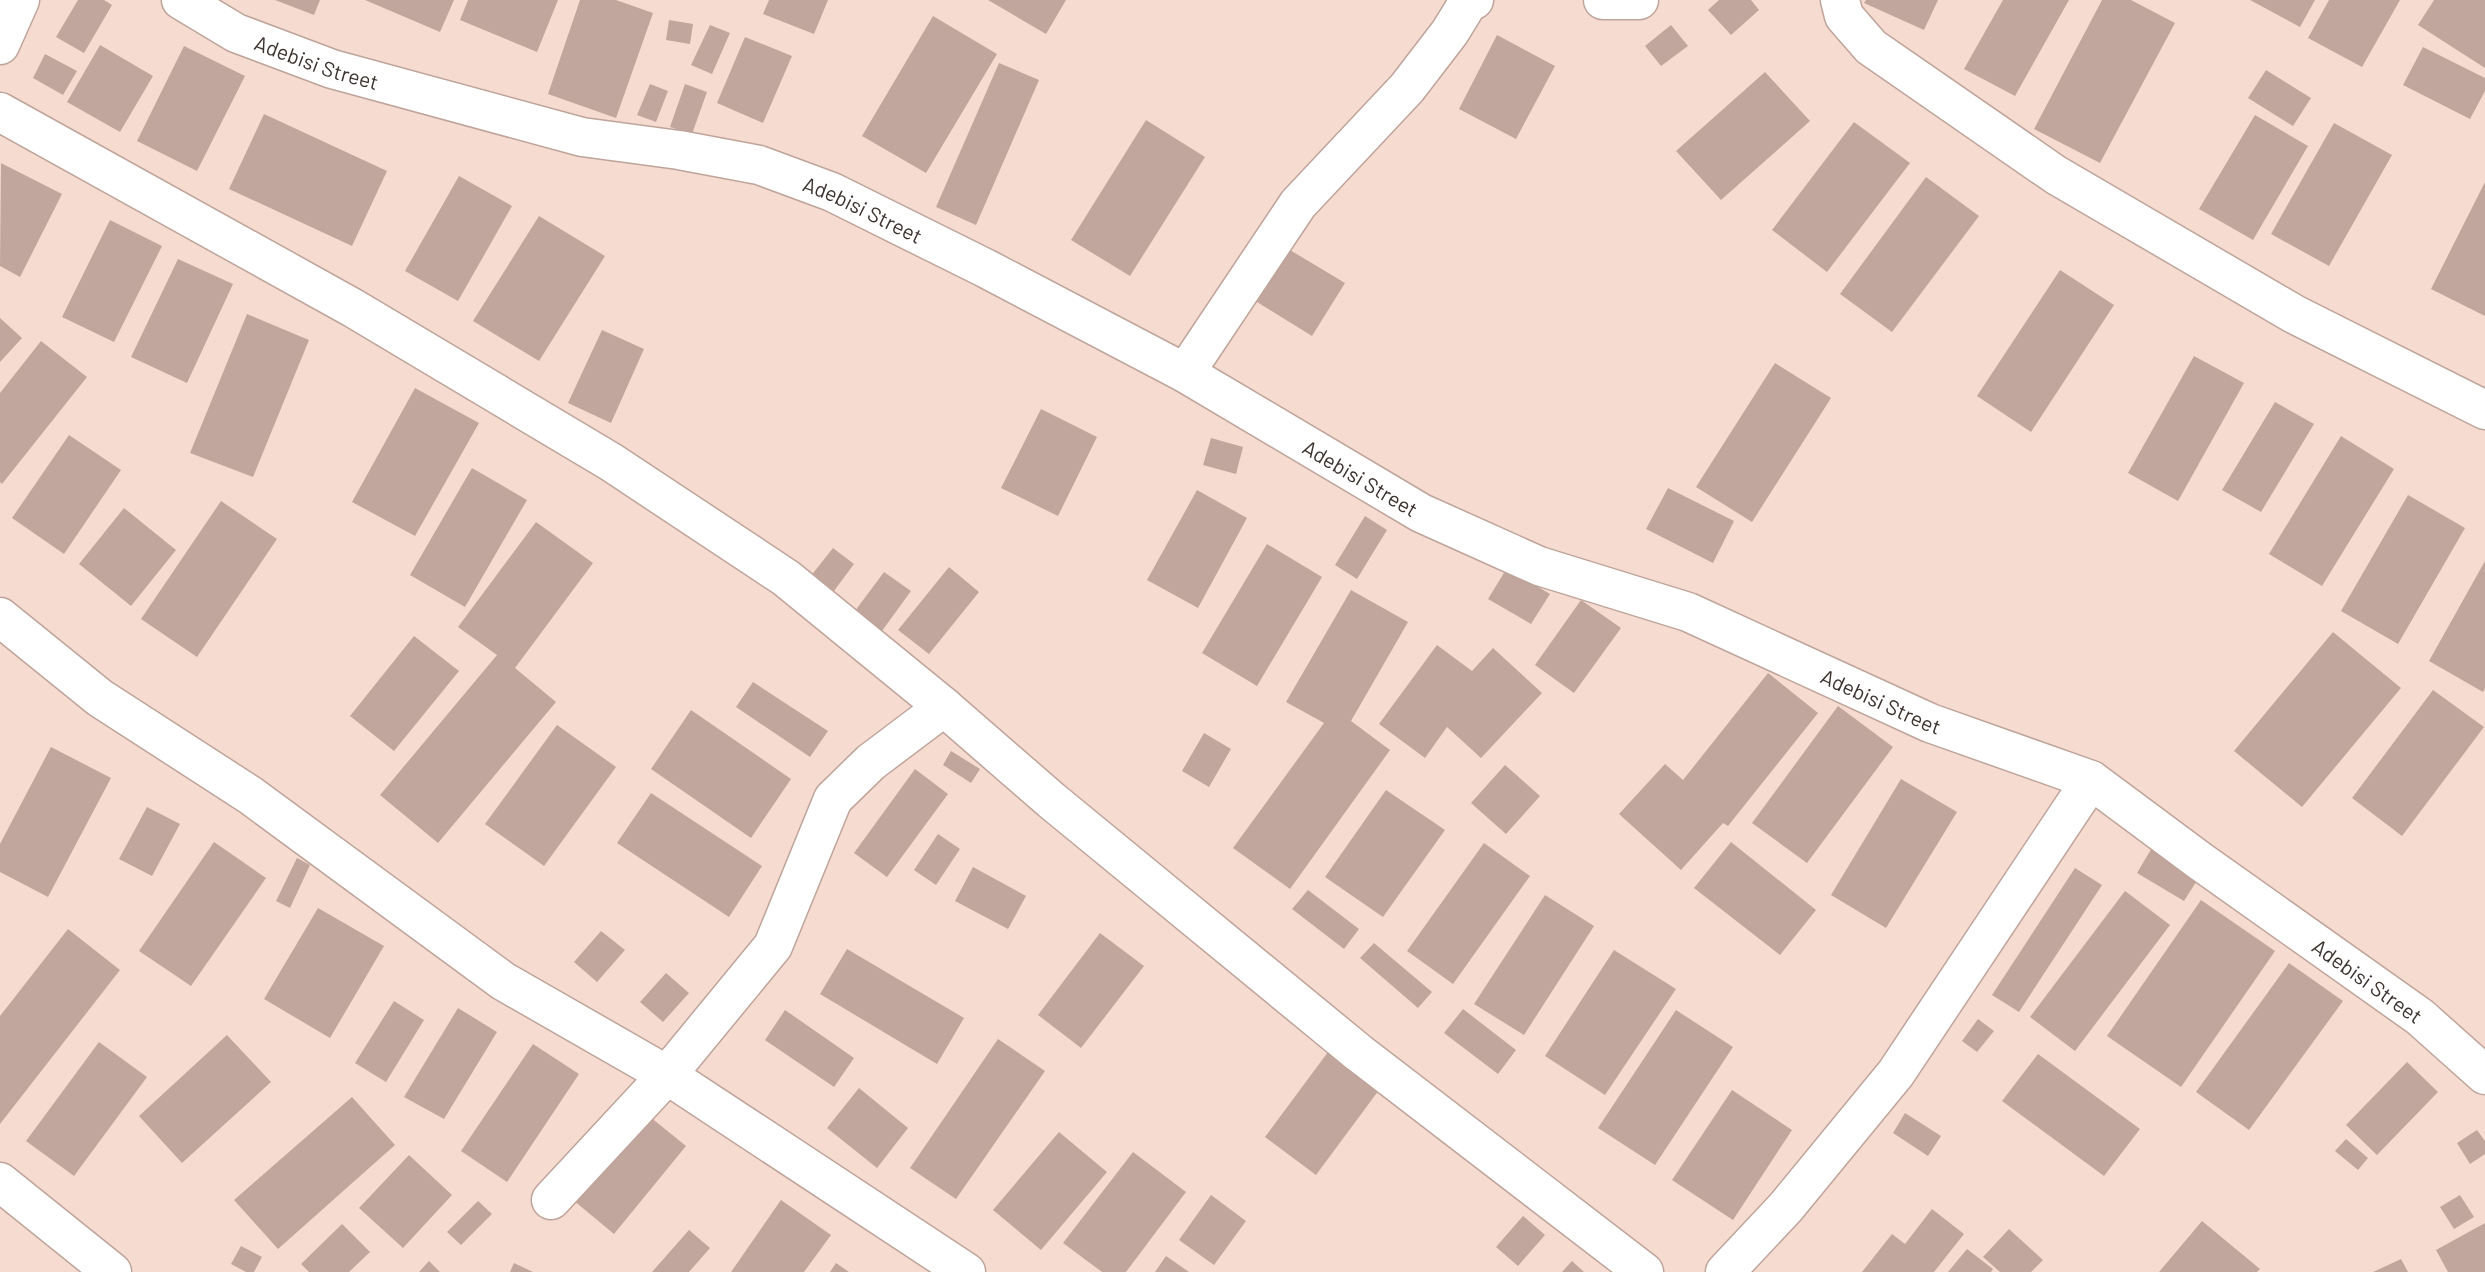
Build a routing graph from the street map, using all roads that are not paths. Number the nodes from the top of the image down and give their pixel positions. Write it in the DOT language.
graph roads {
  1 [pos="20,0"];
  2 [pos="181,0"];
  3 [pos="1474,0"];
  4 [pos="1603,0"];
  5 [pos="1639,0"];
  6 [pos="1840,0"];
  7 [pos="0,45"];
  8 [pos="0,112"];
  9 [pos="1185,373"];
  10 [pos="2485,410"];
  11 [pos="0,617"];
  12 [pos="944,707"];
  13 [pos="2091,780"];
  14 [pos="667,1075"];
  15 [pos="2485,1076"];
  16 [pos="0,1182"];
  17 [pos="551,1200"];
  18 [pos="112,1272"];
  19 [pos="966,1272"];
  20 [pos="1644,1272"];
  21 [pos="1726,1272"];
  1 -- 7 [label="street"];
  2 -- 9 [label="street, Adebisi Street"];
  3 -- 9 [label="street"];
  4 -- 5 [label="street"];
  6 -- 10 [label="street"];
  8 -- 12 [label="street"];
  9 -- 13 [label="street, Adebisi Street"];
  11 -- 14 [label="street"];
  12 -- 14 [label="street"];
  12 -- 20 [label="street"];
  13 -- 15 [label="street, Adebisi Street"];
  13 -- 21 [label="street"];
  14 -- 17 [label="street"];
  14 -- 19 [label="street"];
  16 -- 18 [label="street"];
}
